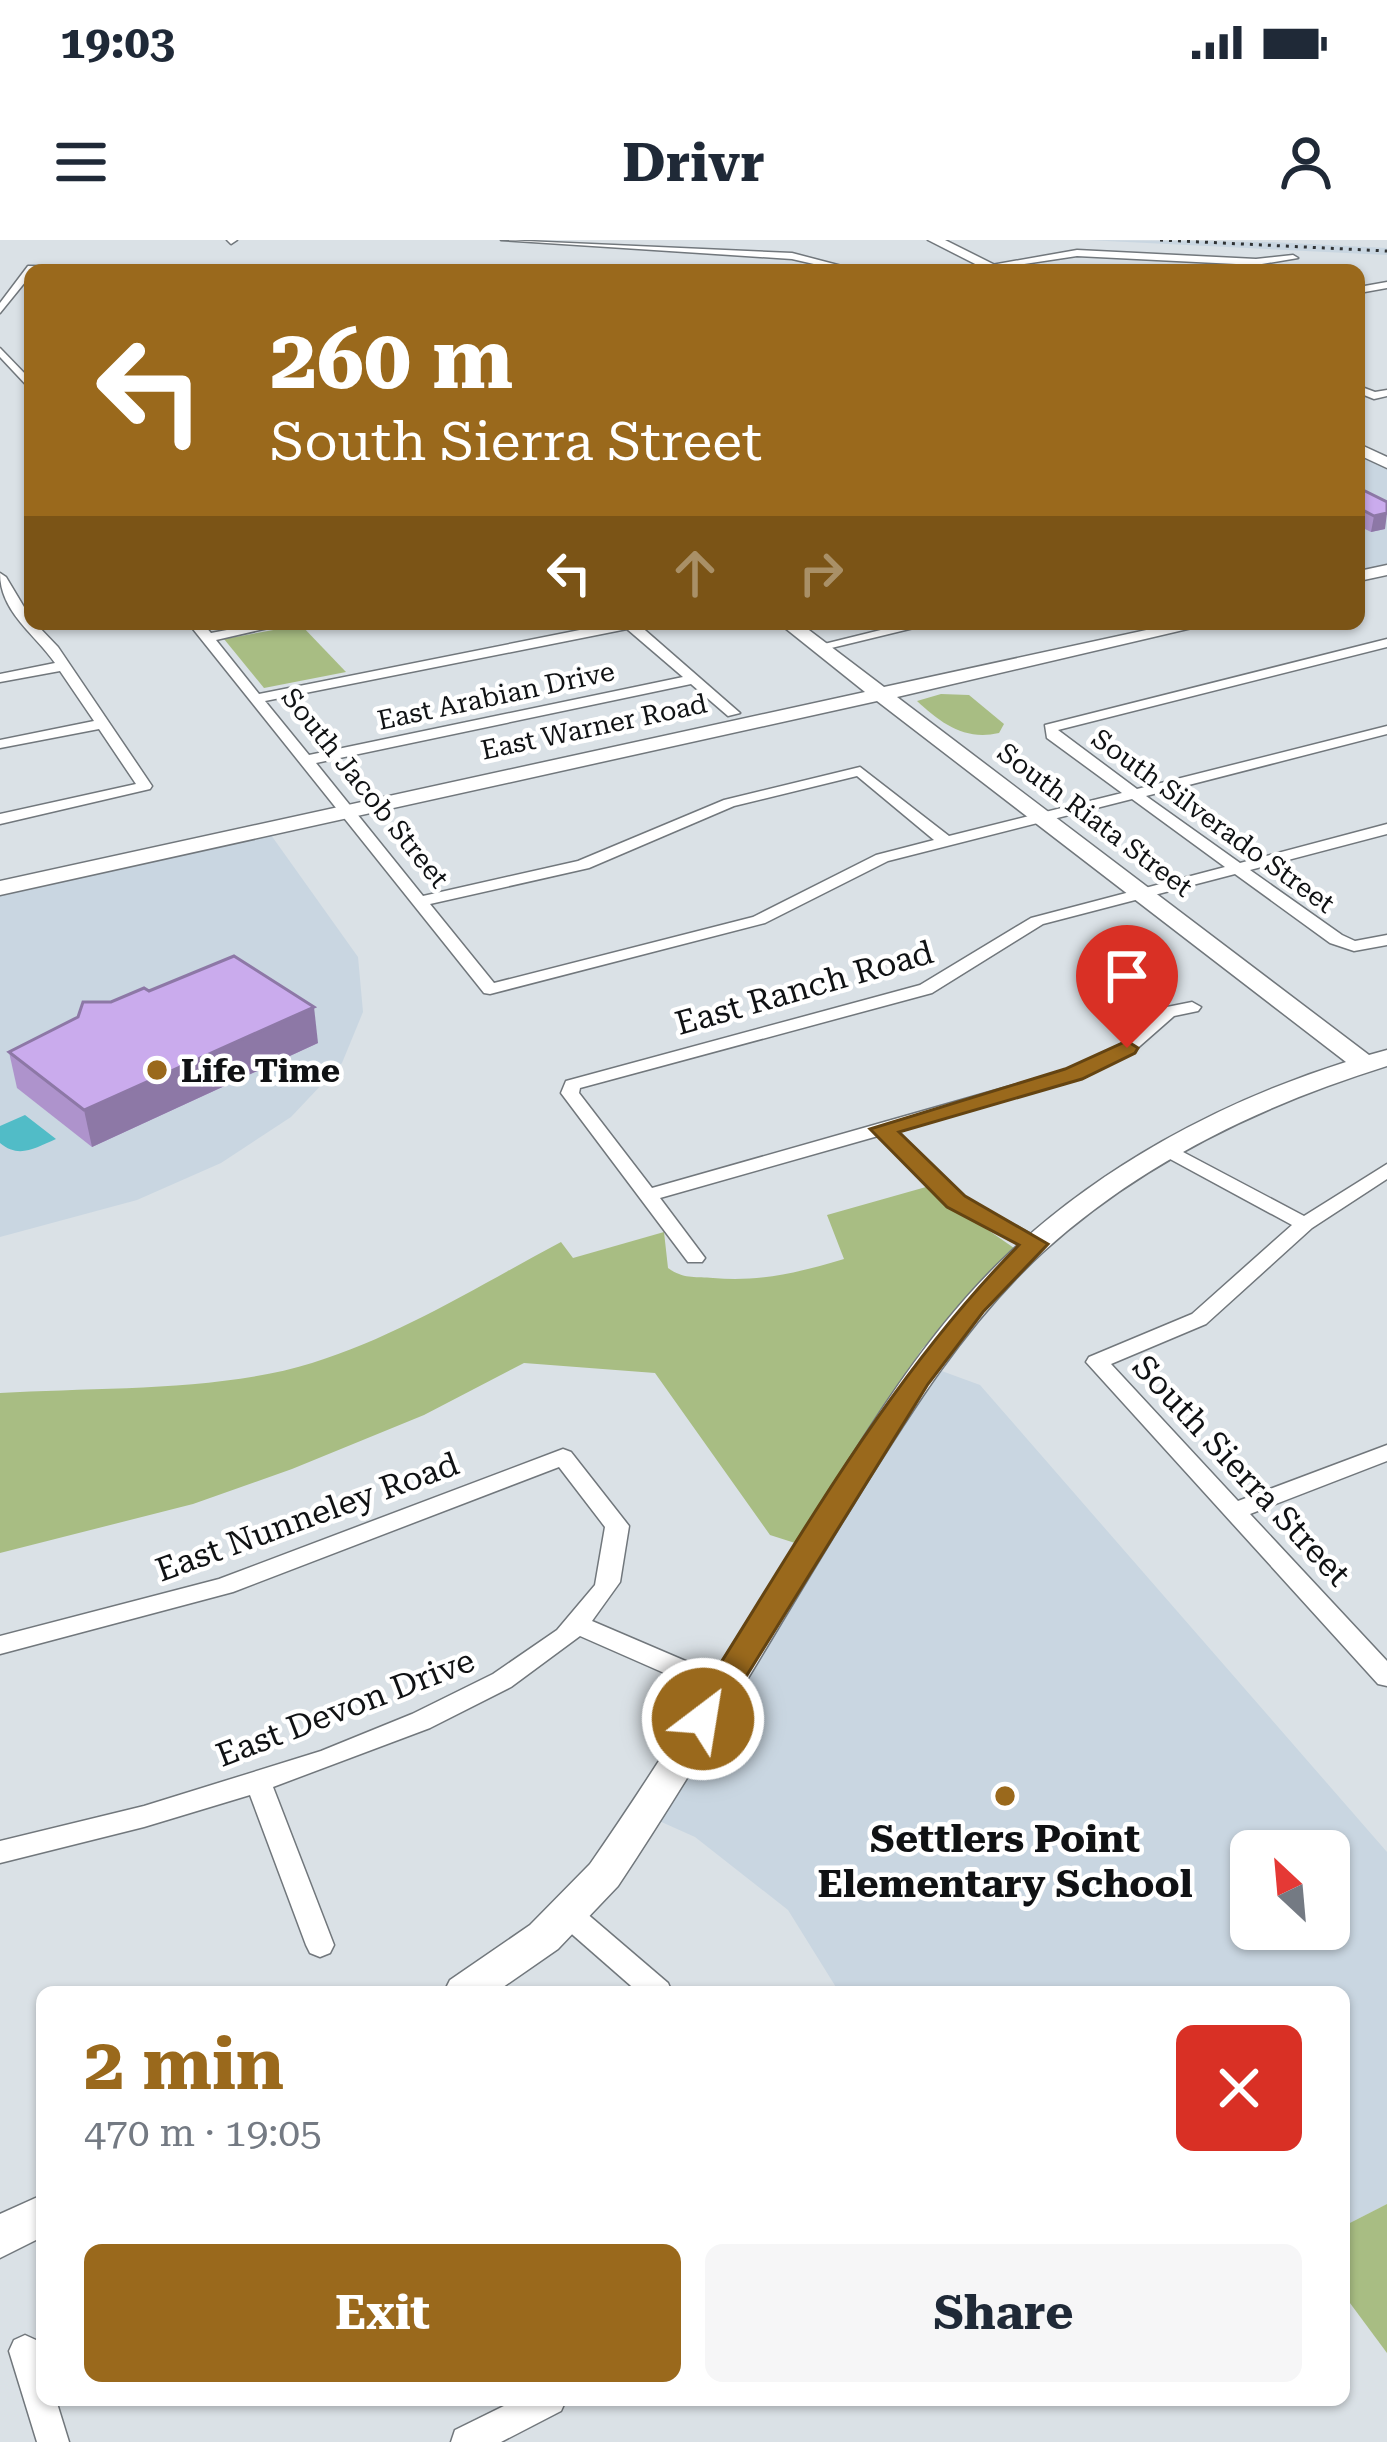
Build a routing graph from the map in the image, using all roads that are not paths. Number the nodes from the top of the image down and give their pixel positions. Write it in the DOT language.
graph roads {
  1 [pos="506,240"];
  2 [pos="937,240"];
  3 [pos="1177,258"];
  4 [pos="1293,258"];
  5 [pos="1256,262"];
  6 [pos="826,264"];
  7 [pos="987,264"];
  8 [pos="1015,264"];
  9 [pos="1186,264"];
  10 [pos="1253,264"];
  11 [pos="24,277"];
  12 [pos="0,310"];
  13 [pos="0,351"];
  14 [pos="24,362"];
  15 [pos="11,364"];
  16 [pos="24,379"];
  17 [pos="0,578"];
  18 [pos="20,614"];
  19 [pos="0,618"];
  20 [pos="24,619"];
  21 [pos="33,630"];
  22 [pos="201,630"];
  23 [pos="248,630"];
  24 [pos="600,630"];
  25 [pos="637,630"];
  26 [pos="797,630"];
  27 [pos="895,630"];
  28 [pos="1115,630"];
  29 [pos="1171,630"];
  30 [pos="207,638"];
  31 [pos="1387,643"];
  32 [pos="819,646"];
  33 [pos="63,666"];
  34 [pos="0,678"];
  35 [pos="694,679"];
  36 [pos="874,689"];
  37 [pos="258,698"];
  38 [pos="734,712"];
  39 [pos="102,724"];
  40 [pos="1387,730"];
  41 [pos="0,744"];
  42 [pos="308,760"];
  43 [pos="1135,794"];
  44 [pos="344,804"];
  45 [pos="1041,818"];
  46 [pos="0,819"];
  47 [pos="1387,829"];
  48 [pos="945,842"];
  49 [pos="1239,867"];
  50 [pos="0,872"];
  51 [pos="0,888"];
  52 [pos="1141,894"];
  53 [pos="422,902"];
  54 [pos="1387,940"];
  55 [pos="1192,1007"];
  56 [pos="1375,1061"];
  57 [pos="882,1129"];
  58 [pos="1166,1149"];
  59 [pos="1387,1170"];
  60 [pos="650,1196"];
  61 [pos="1304,1224"];
  62 [pos="1035,1244"];
  63 [pos="695,1258"];
  64 [pos="1387,1453"];
  65 [pos="563,1457"];
  66 [pos="1235,1511"];
  67 [pos="577,1625"];
  68 [pos="0,1645"];
  69 [pos="1387,1677"];
  70 [pos="722,1687"];
  71 [pos="257,1780"];
  72 [pos="0,1852"];
  73 [pos="568,1914"];
  74 [pos="320,1945"];
  75 [pos="472,1986"];
  76 [pos="651,1986"];
  77 [pos="36,2218"];
  78 [pos="0,2237"];
  79 [pos="26,2351"];
  80 [pos="36,2385"];
  81 [pos="42,2406"];
  82 [pos="516,2408"];
  83 [pos="53,2442"];
  84 [pos="467,2442"];
  1 -- 6 [label="street"];
  2 -- 7 [label="main road"];
  3 -- 5 [label="street"];
  3 -- 8 [label="street"];
  3 -- 9 [label="street"];
  4 -- 5 [label="street"];
  5 -- 10 [label="street"];
  11 -- 12 [label="street"];
  13 -- 15 [label="street"];
  14 -- 15 [label="street"];
  15 -- 16 [label="street"];
  17 -- 18 [label="street"];
  18 -- 19 [label="street"];
  18 -- 20 [label="street"];
  21 -- 33 [label="street"];
  22 -- 30 [label="street, South Jacob Street"];
  23 -- 30 [label="street"];
  24 -- 37 [label="street"];
  25 -- 35 [label="street"];
  26 -- 32 [label="main road, South Riata Street"];
  27 -- 32 [label="street"];
  28 -- 36 [label="main road, East Warner Road"];
  29 -- 36 [label="main road, East Warner Road"];
  30 -- 37 [label="street, South Jacob Street"];
  31 -- 43 [label="street, South Silverado Street"];
  32 -- 36 [label="main road, South Riata Street"];
  33 -- 34 [label="street"];
  33 -- 39 [label="street"];
  35 -- 38 [label="street"];
  35 -- 42 [label="street, East Arabian Drive"];
  36 -- 38 [label="main road, East Warner Road"];
  36 -- 44 [label="main road, East Warner Road"];
  36 -- 45 [label="main road, South Riata Street"];
  37 -- 42 [label="street, South Jacob Street"];
  38 -- 44 [label="main road, East Warner Road"];
  39 -- 41 [label="street"];
  39 -- 46 [label="street"];
  40 -- 43 [label="street"];
  42 -- 44 [label="street, South Jacob Street"];
  43 -- 45 [label="street"];
  43 -- 49 [label="street, South Silverado Street"];
  44 -- 50 [label="main road, East Warner Road"];
  44 -- 51 [label="main road, East Warner Road"];
  44 -- 53 [label="street, South Jacob Street"];
  45 -- 48 [label="street"];
  45 -- 52 [label="main road, South Riata Street"];
  47 -- 49 [label="street, East Ranch Road"];
  48 -- 53 [label="street"];
  48 -- 53 [label="street, South Jacob Street"];
  49 -- 52 [label="street, East Ranch Road"];
  49 -- 54 [label="street, South Silverado Street"];
  52 -- 56 [label="main road, South Riata Street"];
  52 -- 60 [label="street, East Ranch Road"];
  55 -- 57 [label="street"];
  56 -- 58 [label="main road"];
  57 -- 60 [label="street"];
  57 -- 62 [label="street"];
  58 -- 61 [label="street"];
  58 -- 62 [label="main road"];
  59 -- 61 [label="street"];
  60 -- 63 [label="street"];
  61 -- 66 [label="street, South Sierra Street"];
  62 -- 70 [label="main road"];
  64 -- 66 [label="street"];
  65 -- 67 [label="street, East Devon Drive"];
  65 -- 68 [label="street, East Nunneley Road"];
  66 -- 69 [label="street, South Sierra Street"];
  67 -- 70 [label="street"];
  67 -- 71 [label="street, East Devon Drive"];
  70 -- 73 [label="main road"];
  71 -- 72 [label="street, East Devon Drive"];
  71 -- 74 [label="street"];
  73 -- 75 [label="main road"];
  73 -- 76 [label="street"];
  77 -- 78 [label="main road"];
  79 -- 80 [label="street"];
  81 -- 83 [label="street"];
  82 -- 84 [label="street"];
}
